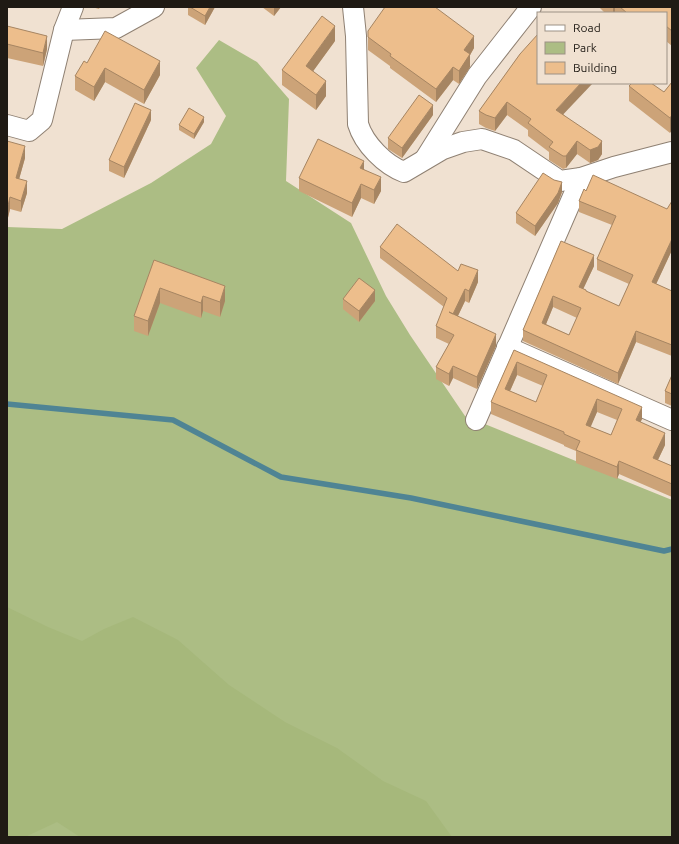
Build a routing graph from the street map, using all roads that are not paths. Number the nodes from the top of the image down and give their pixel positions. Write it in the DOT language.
graph roads {
  1 [pos="73,7"];
  2 [pos="154,7"];
  3 [pos="353,7"];
  4 [pos="531,7"];
  5 [pos="64,30"];
  6 [pos="7,125"];
  7 [pos="672,152"];
  8 [pos="424,161"];
  9 [pos="581,178"];
  10 [pos="507,347"];
  11 [pos="476,420"];
  12 [pos="672,420"];
  1 -- 5 [label="street"];
  2 -- 5 [label="street"];
  3 -- 8 [label="street"];
  4 -- 8 [label="street"];
  5 -- 6 [label="street"];
  7 -- 9 [label="street"];
  8 -- 9 [label="street"];
  9 -- 10 [label="street"];
  10 -- 11 [label="street"];
  10 -- 12 [label="street"];
}
